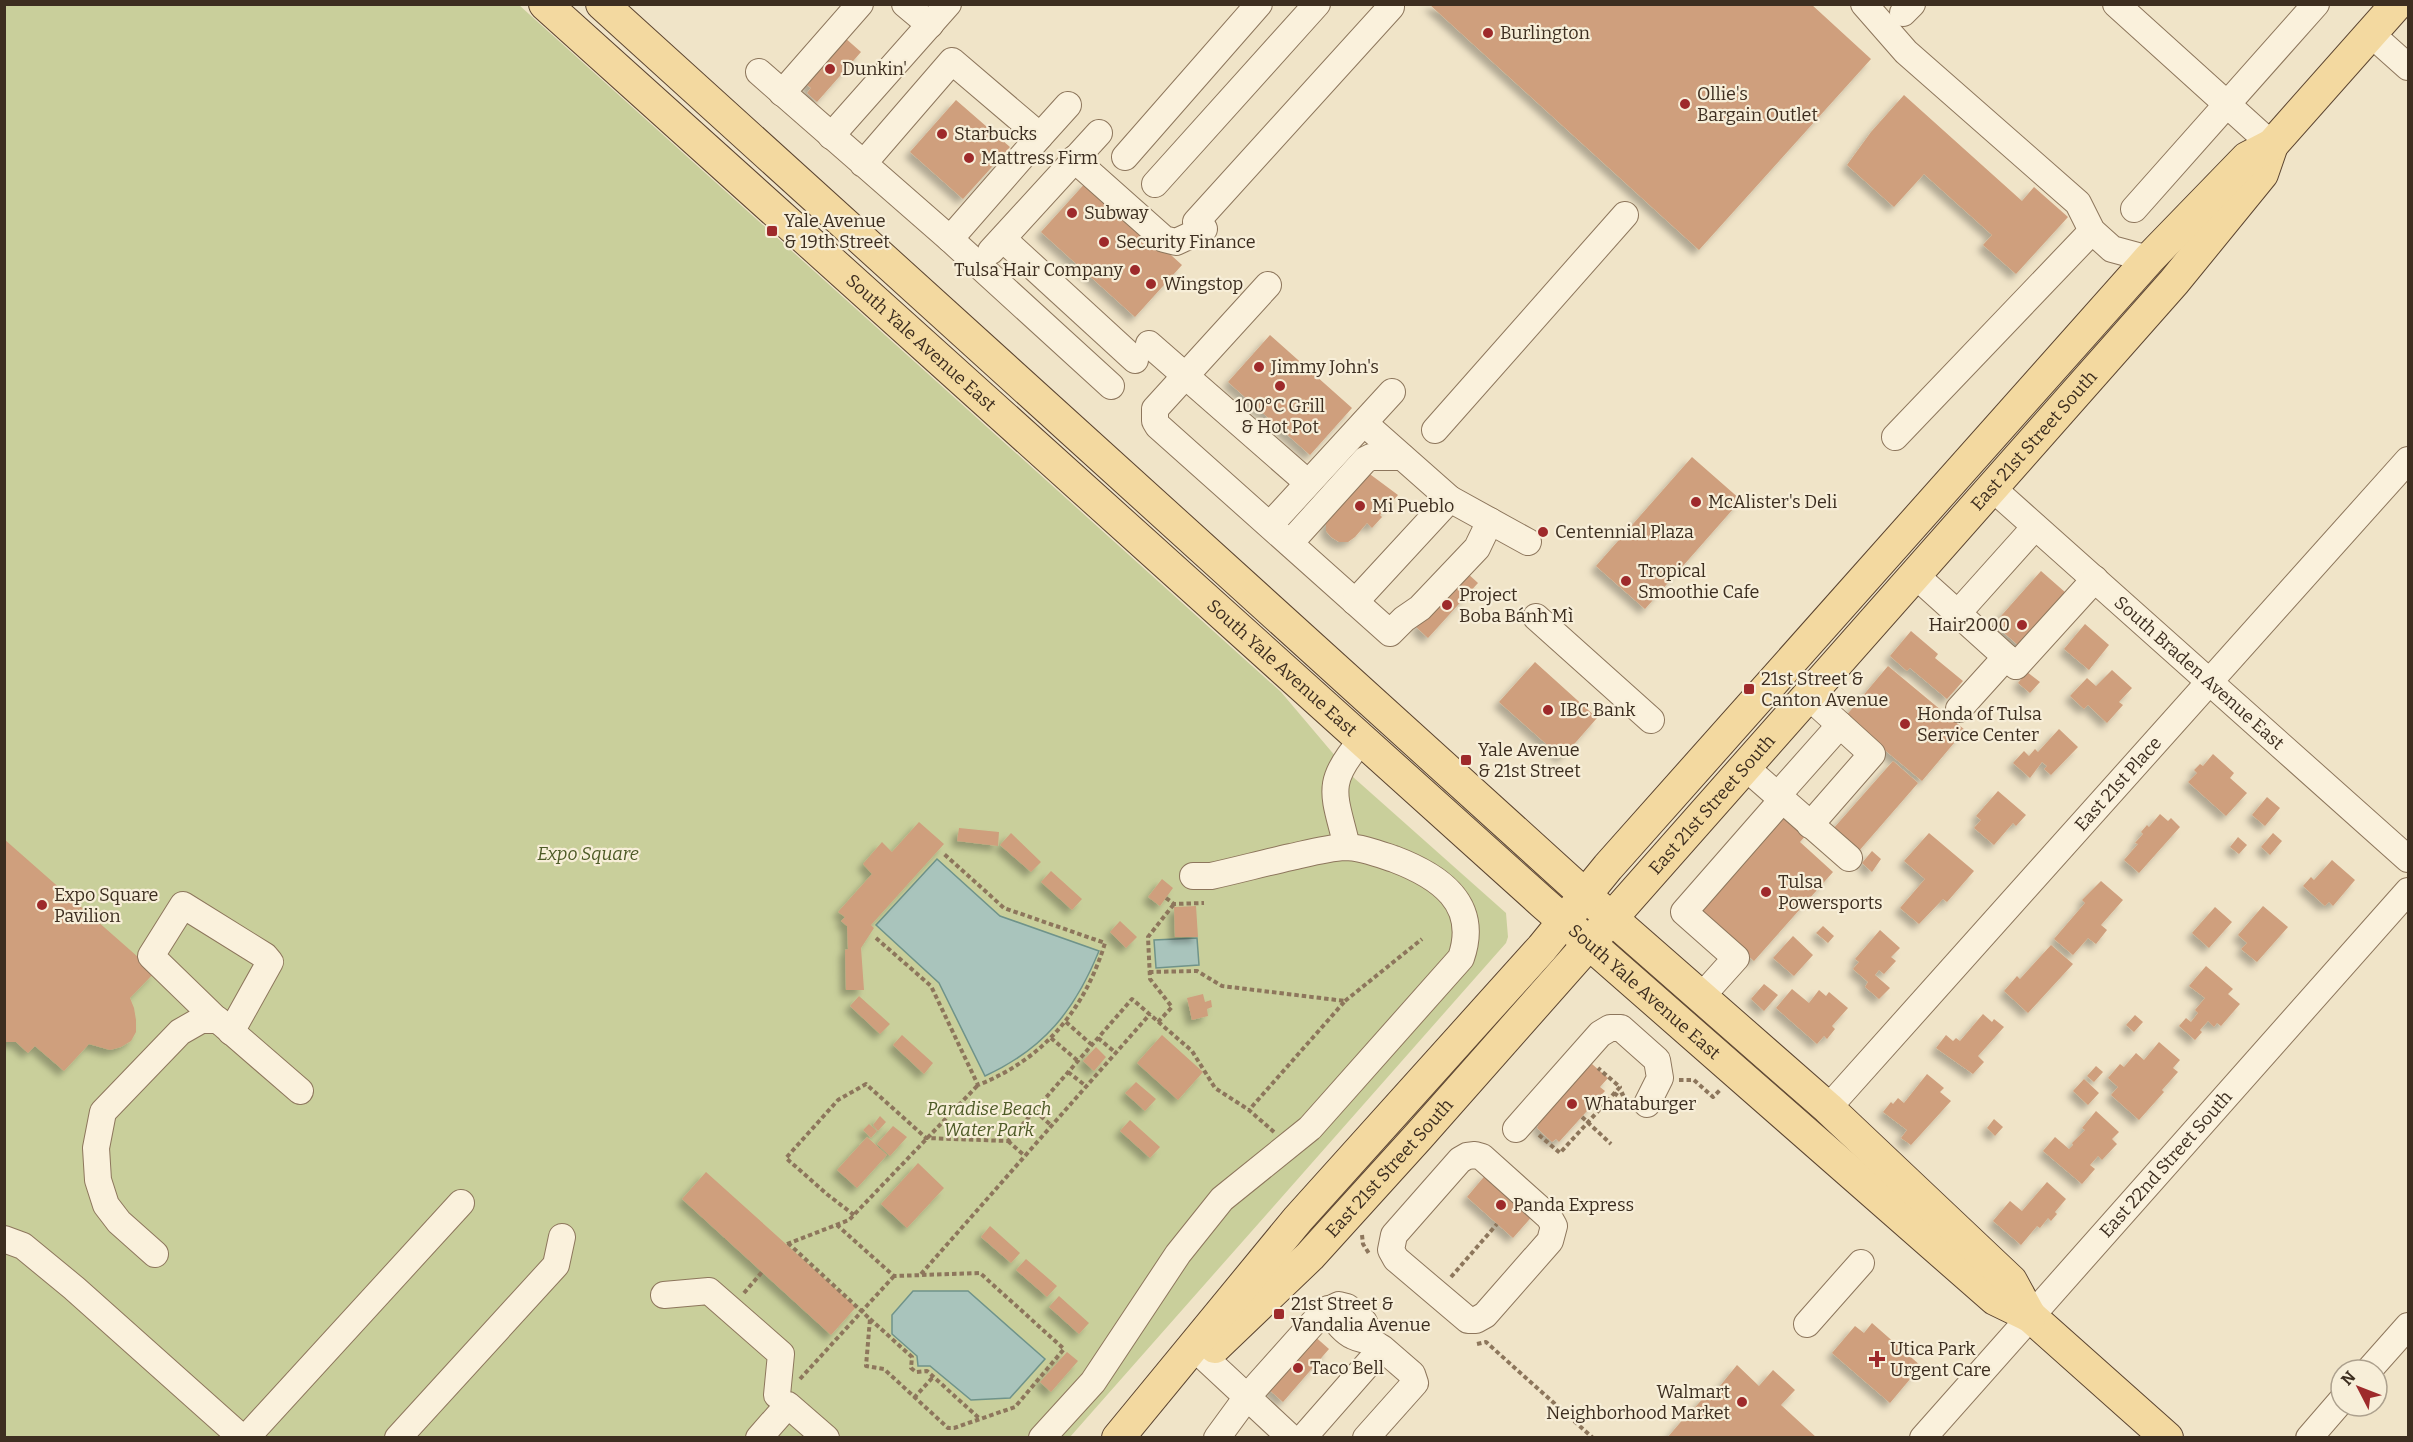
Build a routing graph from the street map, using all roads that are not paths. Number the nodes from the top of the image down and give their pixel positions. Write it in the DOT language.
graph roads {
  1 [pos="545,4"];
  2 [pos="602,4"];
  3 [pos="860,4"];
  4 [pos="905,4"];
  5 [pos="948,4"];
  6 [pos="1259,4"];
  7 [pos="1317,4"];
  8 [pos="1864,4"];
  9 [pos="2116,4"];
  10 [pos="2316,4"];
  11 [pos="2397,4"];
  12 [pos="1391,7"];
  13 [pos="930,25"];
  14 [pos="2371,34"];
  15 [pos="2409,67"];
  16 [pos="759,72"];
  17 [pos="782,93"];
  18 [pos="1068,105"];
  19 [pos="2226,105"];
  20 [pos="722,113"];
  21 [pos="1099,133"];
  22 [pos="831,136"];
  23 [pos="1040,136"];
  24 [pos="697,140"];
  25 [pos="2272,145"];
  26 [pos="1125,157"];
  27 [pos="1074,159"];
  28 [pos="863,164"];
  29 [pos="1155,184"];
  30 [pos="2134,209"];
  31 [pos="1625,215"];
  32 [pos="2092,231"];
  33 [pos="950,239"];
  34 [pos="1003,239"];
  35 [pos="871,248"];
  36 [pos="2149,259"];
  37 [pos="979,265"];
  38 [pos="846,274"];
  39 [pos="2174,282"];
  40 [pos="1268,285"];
  41 [pos="1186,375"];
  42 [pos="1111,386"];
  43 [pos="1392,392"];
  44 [pos="1364,423"];
  45 [pos="1067,424"];
  46 [pos="1435,430"];
  47 [pos="1895,437"];
  48 [pos="1042,452"];
  49 [pos="1402,457"];
  50 [pos="2409,460"];
  51 [pos="1955,480"];
  52 [pos="1308,483"];
  53 [pos="1991,488"];
  54 [pos="1450,499"];
  55 [pos="1490,521"];
  56 [pos="1270,525"];
  57 [pos="2035,527"];
  58 [pos="1528,542"];
  59 [pos="1290,543"];
  60 [pos="1914,574"];
  61 [pos="2095,579"];
  62 [pos="1355,602"];
  63 [pos="1957,614"];
  64 [pos="1536,617"];
  65 [pos="2011,662"];
  66 [pos="2211,681"];
  67 [pos="1807,695"];
  68 [pos="1959,710"];
  69 [pos="1652,720"];
  70 [pos="1840,725"];
  71 [pos="1362,740"];
  72 [pos="1744,766"];
  73 [pos="1780,798"];
  74 [pos="1810,825"];
  75 [pos="1347,847"];
  76 [pos="1849,858"];
  77 [pos="2409,859"];
  78 [pos="1193,876"];
  79 [pos="2409,891"];
  80 [pos="1585,895"];
  81 [pos="1611,918"];
  82 [pos="1563,922"];
  83 [pos="1589,944"];
  84 [pos="1701,996"];
  85 [pos="225,1026"];
  86 [pos="300,1091"];
  87 [pos="1647,1104"];
  88 [pos="1828,1108"];
  89 [pos="1520,1124"];
  90 [pos="461,1203"];
  91 [pos="562,1237"];
  92 [pos="4,1239"];
  93 [pos="154,1254"];
  94 [pos="1861,1263"];
  95 [pos="1436,1294"];
  96 [pos="664,1295"];
  97 [pos="2030,1316"];
  98 [pos="1807,1324"];
  99 [pos="2409,1326"];
  100 [pos="1376,1344"];
  101 [pos="1204,1357"];
  102 [pos="2380,1358"];
  103 [pos="787,1389"];
  104 [pos="1243,1402"];
  105 [pos="2329,1414"];
  106 [pos="1371,1436"];
  107 [pos="244,1437"];
  108 [pos="398,1437"];
  109 [pos="759,1437"];
  110 [pos="826,1437"];
  111 [pos="1042,1437"];
  112 [pos="1119,1437"];
  113 [pos="1217,1437"];
  114 [pos="1271,1437"];
  115 [pos="1291,1437"];
  116 [pos="1303,1437"];
  117 [pos="1923,1437"];
  118 [pos="2166,1437"];
  119 [pos="2309,1437"];
  1 -- 24 [label="main road, South Yale Avenue East"];
  2 -- 20 [label="main road, South Yale Avenue East"];
  3 -- 17 [label="street"];
  4 -- 13 [label="street"];
  5 -- 13 [label="street"];
  6 -- 26 [label="street"];
  7 -- 29 [label="street"];
  8 -- 32 [label="street"];
  9 -- 19 [label="street"];
  10 -- 19 [label="street"];
  11 -- 14 [label="main road, East 21st Street South"];
  12 -- 27 [label="street"];
  13 -- 22 [label="street"];
  14 -- 15 [label="street"];
  14 -- 25 [label="main road, East 21st Street South"];
  16 -- 17 [label="street"];
  17 -- 22 [label="street"];
  18 -- 23 [label="street"];
  19 -- 25 [label="street"];
  19 -- 30 [label="street"];
  20 -- 24 [label="main road"];
  20 -- 35 [label="main road, South Yale Avenue East"];
  21 -- 27 [label="street"];
  22 -- 28 [label="street"];
  23 -- 28 [label="street"];
  23 -- 33 [label="street"];
  24 -- 38 [label="main road, South Yale Avenue East"];
  25 -- 36 [label="main road, East 21st Street South"];
  25 -- 39 [label="main road, East 21st Street South"];
  27 -- 34 [label="street"];
  28 -- 33 [label="street"];
  31 -- 46 [label="street"];
  32 -- 36 [label="street"];
  32 -- 47 [label="street"];
  33 -- 37 [label="street"];
  34 -- 37 [label="street"];
  34 -- 41 [label="street"];
  35 -- 38 [label="main road"];
  35 -- 45 [label="main road, South Yale Avenue East"];
  36 -- 39 [label="main road"];
  36 -- 51 [label="main road, East 21st Street South"];
  37 -- 42 [label="street"];
  38 -- 48 [label="main road, South Yale Avenue East"];
  39 -- 53 [label="main road, East 21st Street South"];
  40 -- 41 [label="street"];
  41 -- 52 [label="street"];
  41 -- 56 [label="street"];
  43 -- 44 [label="street"];
  44 -- 49 [label="street"];
  44 -- 52 [label="street"];
  45 -- 48 [label="main road"];
  45 -- 80 [label="main road, South Yale Avenue East"];
  48 -- 71 [label="main road, South Yale Avenue East"];
  49 -- 54 [label="street"];
  49 -- 59 [label="street"];
  50 -- 66 [label="street, East 21st Place"];
  51 -- 53 [label="main road"];
  51 -- 80 [label="main road, East 21st Street South"];
  52 -- 56 [label="street"];
  53 -- 57 [label="street, South Braden Avenue East"];
  53 -- 60 [label="main road, East 21st Street South"];
  54 -- 55 [label="street"];
  54 -- 62 [label="street"];
  55 -- 58 [label="street"];
  55 -- 62 [label="street"];
  56 -- 59 [label="street"];
  57 -- 61 [label="street, South Braden Avenue East"];
  57 -- 63 [label="street"];
  59 -- 62 [label="street"];
  60 -- 63 [label="street"];
  60 -- 67 [label="main road, East 21st Street South"];
  61 -- 65 [label="street"];
  61 -- 66 [label="street, South Braden Avenue East"];
  63 -- 65 [label="street"];
  64 -- 69 [label="street"];
  65 -- 68 [label="street"];
  66 -- 77 [label="street, South Braden Avenue East"];
  66 -- 88 [label="street, East 21st Place"];
  67 -- 70 [label="street"];
  67 -- 72 [label="main road, East 21st Street South"];
  70 -- 73 [label="street"];
  70 -- 74 [label="street"];
  71 -- 75 [label="street"];
  71 -- 82 [label="main road, South Yale Avenue East"];
  72 -- 73 [label="street"];
  72 -- 81 [label="main road, East 21st Street South"];
  73 -- 74 [label="street"];
  73 -- 84 [label="street"];
  74 -- 76 [label="street"];
  75 -- 78 [label="street"];
  75 -- 111 [label="street"];
  79 -- 97 [label="street, East 22nd Street South"];
  80 -- 81 [label="main road, South Yale Avenue East"];
  80 -- 82 [label="main road, East 21st Street South"];
  81 -- 83 [label="main road, East 21st Street South"];
  81 -- 84 [label="main road, South Yale Avenue East"];
  82 -- 83 [label="main road, South Yale Avenue East"];
  82 -- 112 [label="main road, East 21st Street South"];
  83 -- 97 [label="main road, South Yale Avenue East"];
  83 -- 101 [label="main road, East 21st Street South"];
  84 -- 88 [label="main road, South Yale Avenue East"];
  85 -- 85 [label="street"];
  85 -- 86 [label="street"];
  85 -- 93 [label="street"];
  87 -- 89 [label="street"];
  88 -- 97 [label="main road, South Yale Avenue East"];
  90 -- 107 [label="street"];
  91 -- 108 [label="street"];
  92 -- 107 [label="street"];
  94 -- 98 [label="street"];
  95 -- 95 [label="street"];
  96 -- 103 [label="street"];
  97 -- 117 [label="street, East 22nd Street South"];
  97 -- 118 [label="main road, South Yale Avenue East"];
  99 -- 102 [label="street"];
  100 -- 104 [label="street"];
  100 -- 106 [label="street"];
  100 -- 116 [label="street"];
  101 -- 104 [label="street"];
  101 -- 112 [label="main road, East 21st Street South"];
  104 -- 113 [label="street"];
  104 -- 114 [label="street"];
  104 -- 115 [label="street"];
  105 -- 119 [label="street"];
  109 -- 110 [label="street"];
}
